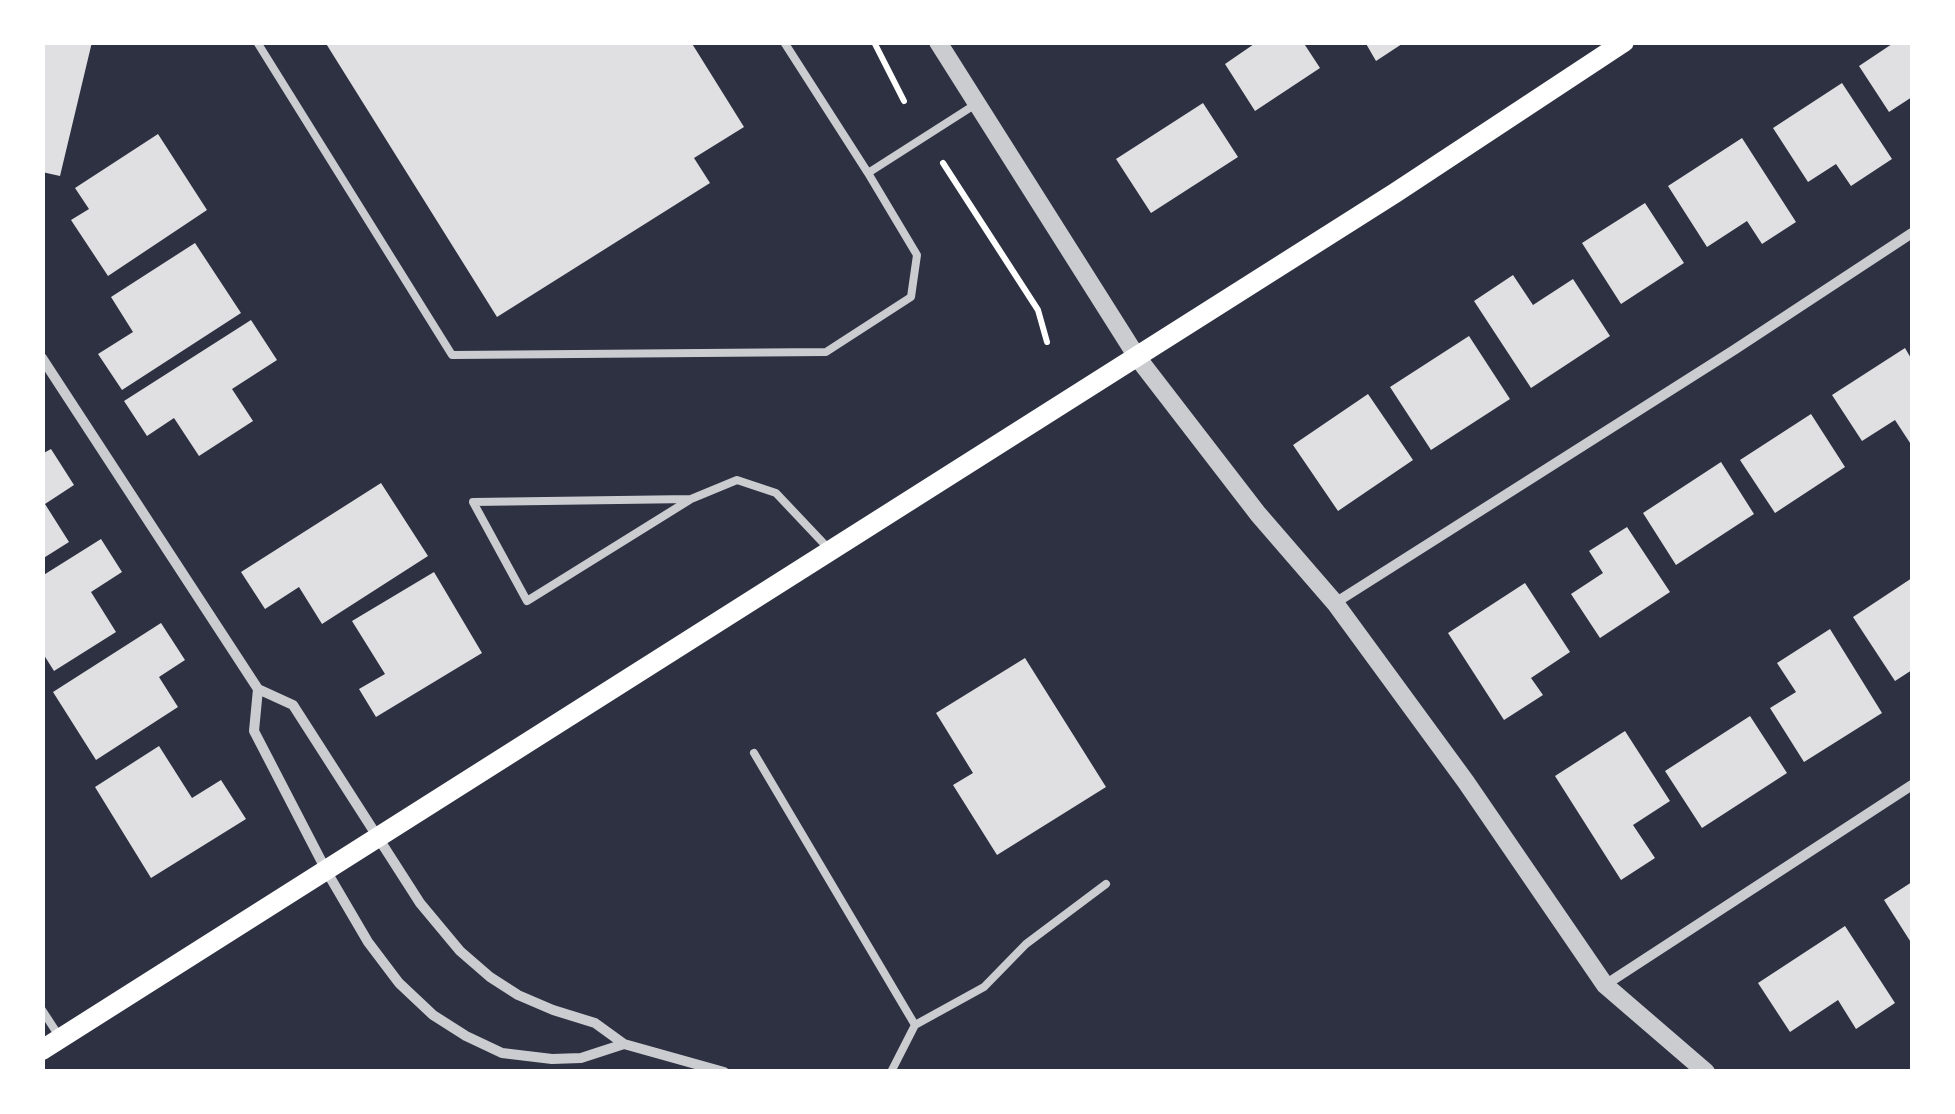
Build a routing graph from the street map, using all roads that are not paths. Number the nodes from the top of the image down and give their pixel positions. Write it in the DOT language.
graph roads {
  1 [pos="258,42"];
  2 [pos="784,42"];
  3 [pos="938,42"];
  4 [pos="1624,42"];
  5 [pos="976,104"];
  6 [pos="868,174"];
  7 [pos="1912,233"];
  8 [pos="1137,357"];
  9 [pos="42,358"];
  10 [pos="691,499"];
  11 [pos="831,551"];
  12 [pos="1335,603"];
  13 [pos="258,690"];
  14 [pos="754,752"];
  15 [pos="1912,785"];
  16 [pos="379,837"];
  17 [pos="327,872"];
  18 [pos="1106,884"];
  19 [pos="1605,985"];
  20 [pos="42,1010"];
  21 [pos="915,1024"];
  22 [pos="52,1044"];
  23 [pos="624,1044"];
  24 [pos="724,1072"];
  25 [pos="891,1072"];
  26 [pos="1706,1072"];
  1 -- 6 [label="lane"];
  2 -- 6 [label="lane"];
  3 -- 5 [label="street"];
  4 -- 8 [label="main road"];
  5 -- 6 [label="lane"];
  5 -- 8 [label="street"];
  7 -- 12 [label="street"];
  8 -- 11 [label="main road"];
  8 -- 12 [label="street"];
  9 -- 13 [label="street"];
  10 -- 10 [label="lane"];
  10 -- 11 [label="lane"];
  11 -- 16 [label="main road"];
  12 -- 19 [label="street"];
  13 -- 16 [label="street"];
  13 -- 17 [label="street"];
  14 -- 21 [label="lane"];
  15 -- 19 [label="street"];
  16 -- 17 [label="main road"];
  16 -- 23 [label="street"];
  17 -- 22 [label="main road"];
  17 -- 23 [label="street"];
  18 -- 21 [label="lane"];
  19 -- 26 [label="street"];
  20 -- 22 [label="lane"];
  21 -- 25 [label="lane"];
  23 -- 24 [label="street"];
}
